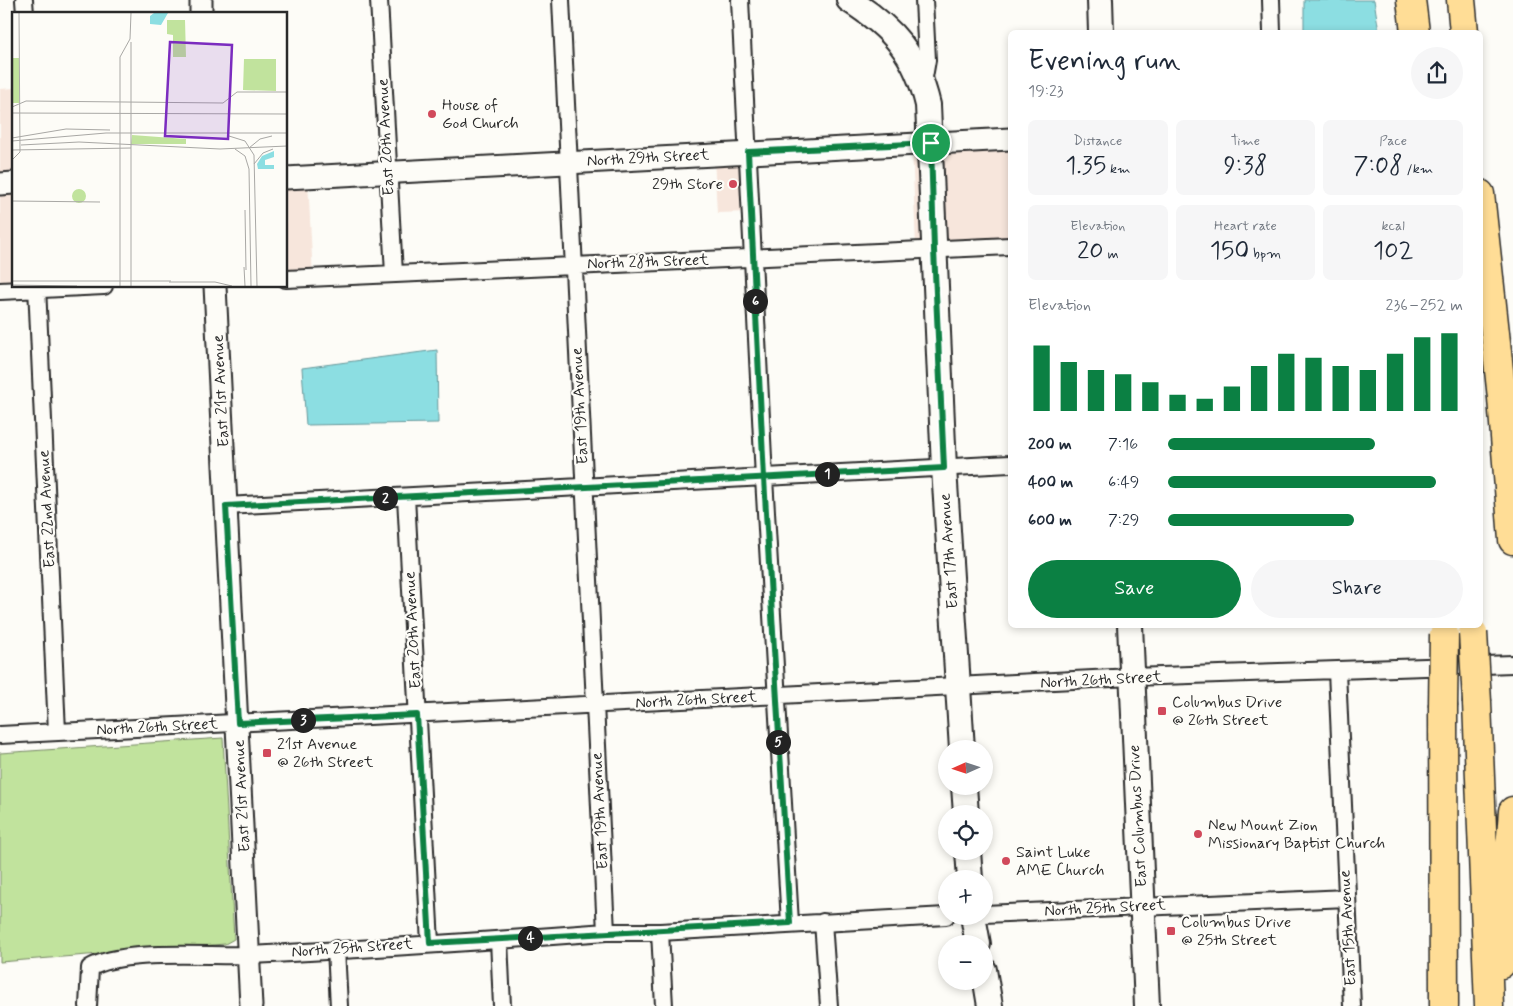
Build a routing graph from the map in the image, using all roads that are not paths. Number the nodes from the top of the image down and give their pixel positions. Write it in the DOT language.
graph roads {
  1 [pos="379,0"];
  2 [pos="561,0"];
  3 [pos="740,0"];
  4 [pos="849,0"];
  5 [pos="924,0"];
  6 [pos="1100,0"];
  7 [pos="1271,0"];
  8 [pos="1411,0"];
  9 [pos="1101,30"];
  10 [pos="1272,30"];
  11 [pos="1414,30"];
  12 [pos="923,83"];
  13 [pos="1008,139"];
  14 [pos="931,143"];
  15 [pos="748,152"];
  16 [pos="568,163"];
  17 [pos="388,173"];
  18 [pos="288,178"];
  19 [pos="1483,222"];
  20 [pos="1008,246"];
  21 [pos="934,250"];
  22 [pos="753,258"];
  23 [pos="573,265"];
  24 [pos="394,274"];
  25 [pos="288,279"];
  26 [pos="28,288"];
  27 [pos="37,288"];
  28 [pos="215,288"];
  29 [pos="0,291"];
  30 [pos="1008,464"];
  31 [pos="944,468"];
  32 [pos="764,478"];
  33 [pos="584,488"];
  34 [pos="406,497"];
  35 [pos="226,506"];
  36 [pos="1513,540"];
  37 [pos="1130,628"];
  38 [pos="1473,629"];
  39 [pos="1444,630"];
  40 [pos="1513,664"];
  41 [pos="1337,670"];
  42 [pos="1132,677"];
  43 [pos="958,687"];
  44 [pos="776,695"];
  45 [pos="595,706"];
  46 [pos="417,715"];
  47 [pos="238,723"];
  48 [pos="57,732"];
  49 [pos="0,735"];
  50 [pos="961,740"];
  51 [pos="1513,811"];
  52 [pos="1347,898"];
  53 [pos="1143,907"];
  54 [pos="993,914"];
  55 [pos="938,916"];
  56 [pos="823,922"];
  57 [pos="790,923"];
  58 [pos="606,932"];
  59 [pos="660,932"];
  60 [pos="499,940"];
  61 [pos="430,943"];
  62 [pos="336,949"];
  63 [pos="250,955"];
  64 [pos="987,990"];
  65 [pos="88,1006"];
  66 [pos="251,1006"];
  67 [pos="339,1006"];
  68 [pos="502,1006"];
  69 [pos="664,1006"];
  70 [pos="829,1006"];
  71 [pos="990,1006"];
  72 [pos="1147,1006"];
  73 [pos="1352,1006"];
  74 [pos="1444,1006"];
  75 [pos="1489,1006"];
  76 [pos="1494,1006"];
  1 -- 17 [label="street, East 20th Avenue"];
  2 -- 16 [label="street, East 19th Avenue"];
  3 -- 15 [label="street"];
  4 -- 12 [label="main road, East 17th Avenue"];
  5 -- 12 [label="street"];
  6 -- 9 [label="main road"];
  7 -- 10 [label="street"];
  8 -- 11 [label="highway"];
  12 -- 14 [label="main road, East 17th Avenue"];
  13 -- 14 [label="street, North 29th Street"];
  14 -- 15 [label="street, North 29th Street"];
  14 -- 21 [label="main road, East 17th Avenue"];
  15 -- 16 [label="street, North 29th Street"];
  15 -- 22 [label="street"];
  16 -- 17 [label="street, North 29th Street"];
  16 -- 23 [label="street, East 19th Avenue"];
  17 -- 18 [label="street, North 29th Street"];
  17 -- 24 [label="street, East 20th Avenue"];
  19 -- 36 [label="highway"];
  20 -- 21 [label="street, North 28th Street"];
  21 -- 22 [label="street, North 28th Street"];
  21 -- 31 [label="main road, East 17th Avenue"];
  22 -- 23 [label="street, North 28th Street"];
  22 -- 32 [label="street"];
  23 -- 24 [label="street, North 28th Street"];
  23 -- 33 [label="street, East 19th Avenue"];
  24 -- 25 [label="street, North 28th Street"];
  26 -- 29 [label="street"];
  27 -- 48 [label="street, East 22nd Avenue"];
  28 -- 35 [label="street, East 21st Avenue"];
  30 -- 31 [label="street"];
  31 -- 32 [label="street"];
  31 -- 43 [label="main road, East 17th Avenue"];
  32 -- 33 [label="street"];
  32 -- 44 [label="street"];
  33 -- 34 [label="street"];
  33 -- 45 [label="street, East 19th Avenue"];
  34 -- 35 [label="street"];
  34 -- 46 [label="street, East 20th Avenue"];
  35 -- 47 [label="street, East 21st Avenue"];
  37 -- 42 [label="main road, East Columbus Drive"];
  38 -- 75 [label="highway, bridge"];
  39 -- 74 [label="highway, bridge"];
  40 -- 41 [label="street, North 26th Street"];
  41 -- 42 [label="street, North 26th Street"];
  41 -- 52 [label="street, East 15th Avenue"];
  42 -- 43 [label="street, North 26th Street"];
  42 -- 53 [label="main road, East Columbus Drive"];
  43 -- 44 [label="street, North 26th Street"];
  43 -- 50 [label="main road, East 17th Avenue"];
  44 -- 45 [label="street, North 26th Street"];
  44 -- 57 [label="street"];
  45 -- 46 [label="street, North 26th Street"];
  45 -- 58 [label="street, East 19th Avenue"];
  46 -- 47 [label="street, North 26th Street"];
  46 -- 61 [label="street, East 20th Avenue"];
  47 -- 48 [label="street, North 26th Street"];
  47 -- 63 [label="street, East 21st Avenue"];
  48 -- 49 [label="street, North 26th Street"];
  51 -- 76 [label="highway"];
  52 -- 53 [label="street, North 25th Street"];
  52 -- 73 [label="street, East 15th Avenue"];
  53 -- 54 [label="street, North 25th Street"];
  53 -- 72 [label="main road, East Columbus Drive"];
  55 -- 56 [label="street, North 25th Street"];
  56 -- 57 [label="street, North 25th Street"];
  56 -- 70 [label="street"];
  57 -- 59 [label="street, North 25th Street"];
  58 -- 59 [label="street, North 25th Street"];
  58 -- 60 [label="street, North 25th Street"];
  59 -- 69 [label="street"];
  60 -- 61 [label="street, North 25th Street"];
  60 -- 68 [label="street"];
  61 -- 62 [label="street, North 25th Street"];
  62 -- 63 [label="street, North 25th Street"];
  62 -- 67 [label="street"];
  63 -- 65 [label="street, North 25th Street"];
  63 -- 66 [label="street, East 21st Avenue"];
  64 -- 71 [label="main road"];
}
